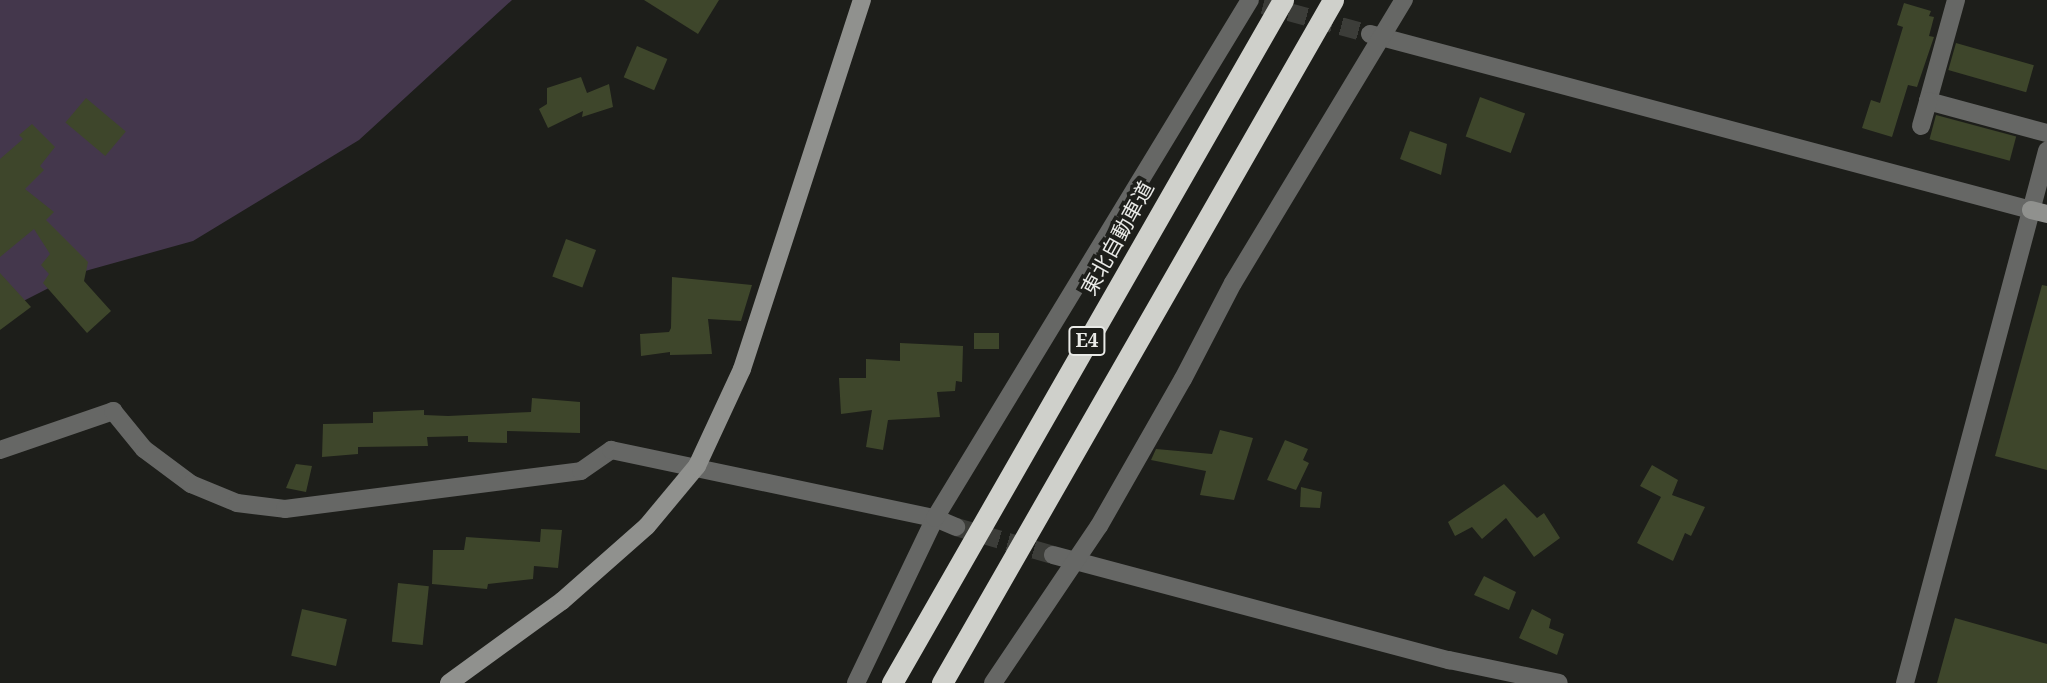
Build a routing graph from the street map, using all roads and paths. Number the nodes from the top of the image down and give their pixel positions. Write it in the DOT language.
graph roads {
  1 [pos="862,0"];
  2 [pos="1334,0"];
  3 [pos="1404,0"];
  4 [pos="1956,0"];
  5 [pos="1256,2"];
  6 [pos="1377,35"];
  7 [pos="1928,101"];
  8 [pos="1921,126"];
  9 [pos="2047,133"];
  10 [pos="2047,150"];
  11 [pos="2039,212"];
  12 [pos="0,450"];
  13 [pos="697,466"];
  14 [pos="934,518"];
  15 [pos="956,527"];
  16 [pos="1053,555"];
  17 [pos="1076,558"];
  18 [pos="1547,681"];
  19 [pos="449,683"];
  20 [pos="856,683"];
  21 [pos="892,683"];
  22 [pos="942,683"];
  23 [pos="993,683"];
  24 [pos="1905,683"];
  1 -- 13 [label="street"];
  2 -- 22 [label="highway, E4"];
  3 -- 6 [label="street"];
  4 -- 7 [label="street"];
  5 -- 14 [label="street"];
  5 -- 21 [label="highway, 東北自動車道 / E4"];
  6 -- 11 [label="street"];
  6 -- 17 [label="street"];
  7 -- 8 [label="street"];
  7 -- 9 [label="street"];
  10 -- 11 [label="street"];
  11 -- 24 [label="street"];
  12 -- 13 [label="street"];
  13 -- 14 [label="street"];
  13 -- 19 [label="street"];
  14 -- 15 [label="street"];
  14 -- 20 [label="street"];
  16 -- 17 [label="street"];
  17 -- 18 [label="street"];
  17 -- 23 [label="street"];
}
